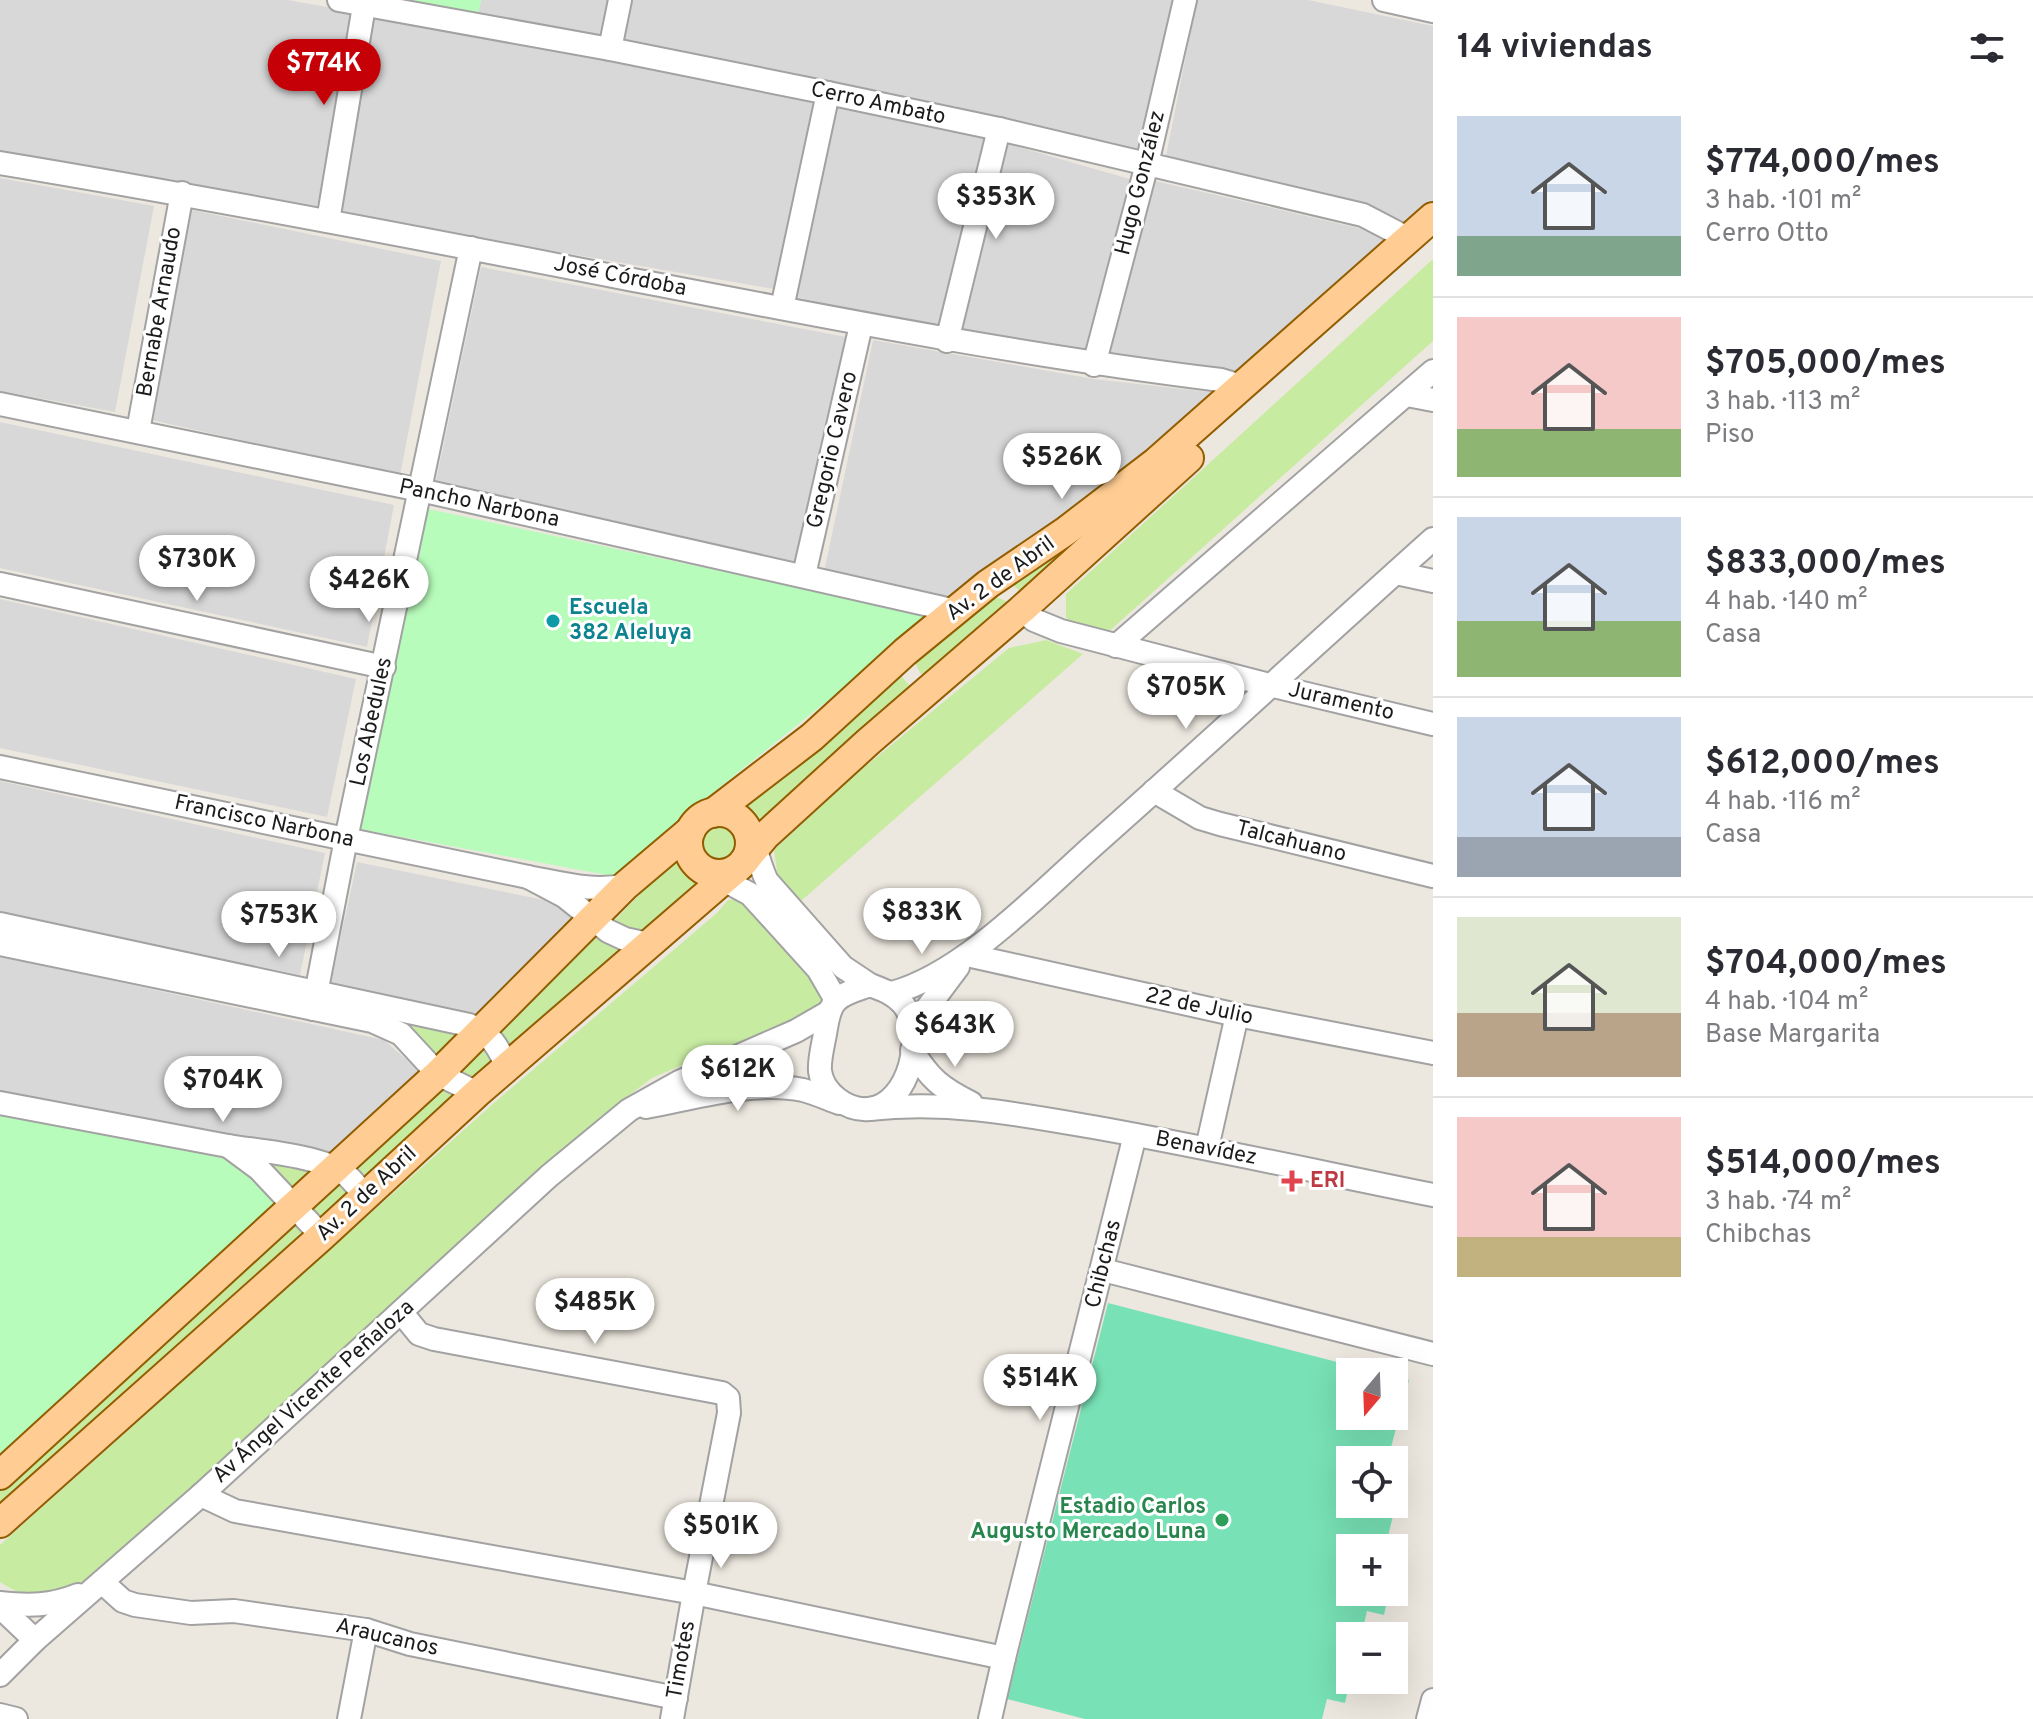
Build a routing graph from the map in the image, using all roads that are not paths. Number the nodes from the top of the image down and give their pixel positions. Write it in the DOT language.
graph roads {
  1 [pos="339,0"];
  2 [pos="620,0"];
  3 [pos="1185,0"];
  4 [pos="1384,0"];
  5 [pos="365,2"];
  6 [pos="1433,11"];
  7 [pos="610,49"];
  8 [pos="828,93"];
  9 [pos="999,129"];
  10 [pos="0,163"];
  11 [pos="1147,164"];
  12 [pos="182,193"];
  13 [pos="1433,217"];
  14 [pos="328,221"];
  15 [pos="1421,239"];
  16 [pos="471,248"];
  17 [pos="782,308"];
  18 [pos="861,325"];
  19 [pos="947,341"];
  20 [pos="1094,365"];
  21 [pos="1433,371"];
  22 [pos="1241,386"];
  23 [pos="1407,395"];
  24 [pos="1433,400"];
  25 [pos="0,404"];
  26 [pos="138,431"];
  27 [pos="420,490"];
  28 [pos="1433,539"];
  29 [pos="1396,573"];
  30 [pos="804,575"];
  31 [pos="1433,581"];
  32 [pos="0,584"];
  33 [pos="988,584"];
  34 [pos="1021,610"];
  35 [pos="956,611"];
  36 [pos="1116,646"];
  37 [pos="905,652"];
  38 [pos="384,667"];
  39 [pos="1269,685"];
  40 [pos="933,686"];
  41 [pos="1433,724"];
  42 [pos="0,767"];
  43 [pos="1154,791"];
  44 [pos="702,821"];
  45 [pos="346,839"];
  46 [pos="736,860"];
  47 [pos="1433,876"];
  48 [pos="528,877"];
  49 [pos="626,885"];
  50 [pos="593,919"];
  51 [pos="0,924"];
  52 [pos="0,944"];
  53 [pos="648,944"];
  54 [pos="967,955"];
  55 [pos="881,989"];
  56 [pos="315,1000"];
  57 [pos="833,1006"];
  58 [pos="1237,1015"];
  59 [pos="913,1027"];
  60 [pos="483,1031"];
  61 [pos="912,1050"];
  62 [pos="1433,1053"];
  63 [pos="507,1067"];
  64 [pos="438,1074"];
  65 [pos="477,1093"];
  66 [pos="0,1103"];
  67 [pos="979,1107"];
  68 [pos="859,1108"];
  69 [pos="629,1110"];
  70 [pos="1135,1135"];
  71 [pos="228,1146"];
  72 [pos="1207,1148"];
  73 [pos="337,1168"];
  74 [pos="1433,1195"];
  75 [pos="365,1196"];
  76 [pos="295,1207"];
  77 [pos="322,1236"];
  78 [pos="1103,1270"];
  79 [pos="401,1312"];
  80 [pos="1433,1354"];
  81 [pos="0,1475"];
  82 [pos="201,1495"];
  83 [pos="0,1523"];
  84 [pos="98,1585"];
  85 [pos="694,1593"];
  86 [pos="0,1605"];
  87 [pos="366,1630"];
  88 [pos="35,1640"];
  89 [pos="1004,1658"];
  90 [pos="0,1675"];
  91 [pos="1433,1700"];
  92 [pos="674,1709"];
  93 [pos="0,1715"];
  94 [pos="16,1719"];
  95 [pos="349,1719"];
  96 [pos="990,1719"];
  97 [pos="1428,1719"];
  1 -- 5 [label="street, Cerro Ambato"];
  2 -- 7 [label="street"];
  3 -- 11 [label="street, Hugo González"];
  4 -- 6 [label="street"];
  5 -- 7 [label="street, Cerro Ambato"];
  5 -- 14 [label="street"];
  7 -- 8 [label="street, Cerro Ambato"];
  8 -- 9 [label="street, Cerro Ambato"];
  8 -- 17 [label="street"];
  9 -- 11 [label="street, Cerro Ambato"];
  9 -- 19 [label="street"];
  10 -- 12 [label="street, José Córdoba"];
  11 -- 15 [label="street, Cerro Ambato"];
  11 -- 20 [label="street, Hugo González"];
  12 -- 14 [label="street, José Córdoba"];
  12 -- 26 [label="street, Bernabe Arnaudo"];
  13 -- 15 [label="main road, Av. 2 de Abril"];
  14 -- 16 [label="street, José Córdoba"];
  15 -- 22 [label="main road, Av. 2 de Abril"];
  15 -- 34 [label="main road, Av. 2 de Abril"];
  16 -- 17 [label="street, José Córdoba"];
  16 -- 27 [label="street, Los Abedules"];
  17 -- 18 [label="street, José Córdoba"];
  18 -- 19 [label="street, José Córdoba"];
  18 -- 30 [label="street, Gregorio Cavero"];
  19 -- 20 [label="street, José Córdoba"];
  20 -- 22 [label="street, José Córdoba"];
  21 -- 23 [label="street"];
  22 -- 33 [label="main road, Av. 2 de Abril"];
  23 -- 24 [label="street"];
  23 -- 36 [label="street"];
  25 -- 26 [label="street, Pancho Narbona"];
  26 -- 27 [label="street, Pancho Narbona"];
  27 -- 30 [label="street, Pancho Narbona"];
  27 -- 38 [label="street, Los Abedules"];
  28 -- 29 [label="street"];
  29 -- 31 [label="street"];
  29 -- 39 [label="street"];
  30 -- 35 [label="street, Pancho Narbona"];
  32 -- 38 [label="street"];
  33 -- 34 [label="main road"];
  33 -- 35 [label="main road, Av. 2 de Abril"];
  34 -- 36 [label="street, Juramento"];
  34 -- 40 [label="main road, Av. 2 de Abril"];
  35 -- 37 [label="main road, Av. 2 de Abril"];
  36 -- 39 [label="street, Juramento"];
  37 -- 40 [label="main road"];
  37 -- 44 [label="main road, Av. 2 de Abril"];
  38 -- 45 [label="street, Los Abedules"];
  39 -- 41 [label="street, Juramento"];
  39 -- 43 [label="street"];
  40 -- 46 [label="main road, Av. 2 de Abril"];
  42 -- 45 [label="street, Francisco Narbona"];
  43 -- 47 [label="street, Talcahuano"];
  43 -- 54 [label="street"];
  44 -- 46 [label="main road"];
  44 -- 46 [label="main road"];
  44 -- 49 [label="main road, Av. 2 de Abril"];
  45 -- 48 [label="street, Francisco Narbona"];
  45 -- 56 [label="street, Los Abedules"];
  46 -- 53 [label="main road, Av. 2 de Abril"];
  46 -- 55 [label="street"];
  46 -- 57 [label="street"];
  48 -- 49 [label="street, Francisco Narbona"];
  48 -- 50 [label="street, Francisco Narbona"];
  49 -- 50 [label="main road, Av. 2 de Abril"];
  50 -- 53 [label="street, Francisco Narbona"];
  50 -- 60 [label="main road, Av. 2 de Abril"];
  51 -- 56 [label="street"];
  52 -- 56 [label="street"];
  53 -- 63 [label="main road, Av. 2 de Abril"];
  54 -- 55 [label="street"];
  54 -- 58 [label="street, 22 de Julio"];
  54 -- 59 [label="street"];
  55 -- 57 [label="street"];
  55 -- 59 [label="street"];
  56 -- 60 [label="street"];
  56 -- 64 [label="street"];
  57 -- 68 [label="street"];
  57 -- 69 [label="street, Av Ángel Vicente Peñaloza"];
  58 -- 62 [label="street, 22 de Julio"];
  58 -- 72 [label="street"];
  59 -- 61 [label="street"];
  60 -- 63 [label="street"];
  60 -- 64 [label="main road, Av. 2 de Abril"];
  61 -- 67 [label="street, Benavídez"];
  61 -- 68 [label="street"];
  63 -- 65 [label="main road, Av. 2 de Abril"];
  64 -- 65 [label="street"];
  64 -- 73 [label="main road, Av. 2 de Abril"];
  65 -- 75 [label="main road, Av. 2 de Abril"];
  66 -- 71 [label="street"];
  67 -- 68 [label="street, Benavídez"];
  67 -- 70 [label="street, Benavídez"];
  68 -- 69 [label="street"];
  69 -- 79 [label="street, Av Ángel Vicente Peñaloza"];
  70 -- 72 [label="street, Benavídez"];
  70 -- 78 [label="street, Chibchas"];
  71 -- 73 [label="street"];
  71 -- 76 [label="street"];
  72 -- 74 [label="street, Benavídez"];
  73 -- 75 [label="street"];
  73 -- 76 [label="main road, Av. 2 de Abril"];
  75 -- 77 [label="main road, Av. 2 de Abril"];
  76 -- 77 [label="street"];
  76 -- 81 [label="main road, Av. 2 de Abril"];
  77 -- 83 [label="main road, Av. 2 de Abril"];
  78 -- 80 [label="street"];
  78 -- 89 [label="street, Chibchas"];
  79 -- 82 [label="street, Av Ángel Vicente Peñaloza"];
  79 -- 85 [label="street, Timotes"];
  82 -- 84 [label="street, Av Ángel Vicente Peñaloza"];
  82 -- 85 [label="street"];
  84 -- 86 [label="street"];
  84 -- 87 [label="street, Araucanos"];
  84 -- 88 [label="street, Av Ángel Vicente Peñaloza"];
  85 -- 89 [label="street"];
  85 -- 92 [label="street, Timotes"];
  86 -- 88 [label="street"];
  87 -- 92 [label="street, Araucanos"];
  87 -- 95 [label="street"];
  88 -- 90 [label="street, Av Ángel Vicente Peñaloza"];
  89 -- 96 [label="street, Chibchas"];
  91 -- 97 [label="street"];
  93 -- 94 [label="street"];
}
